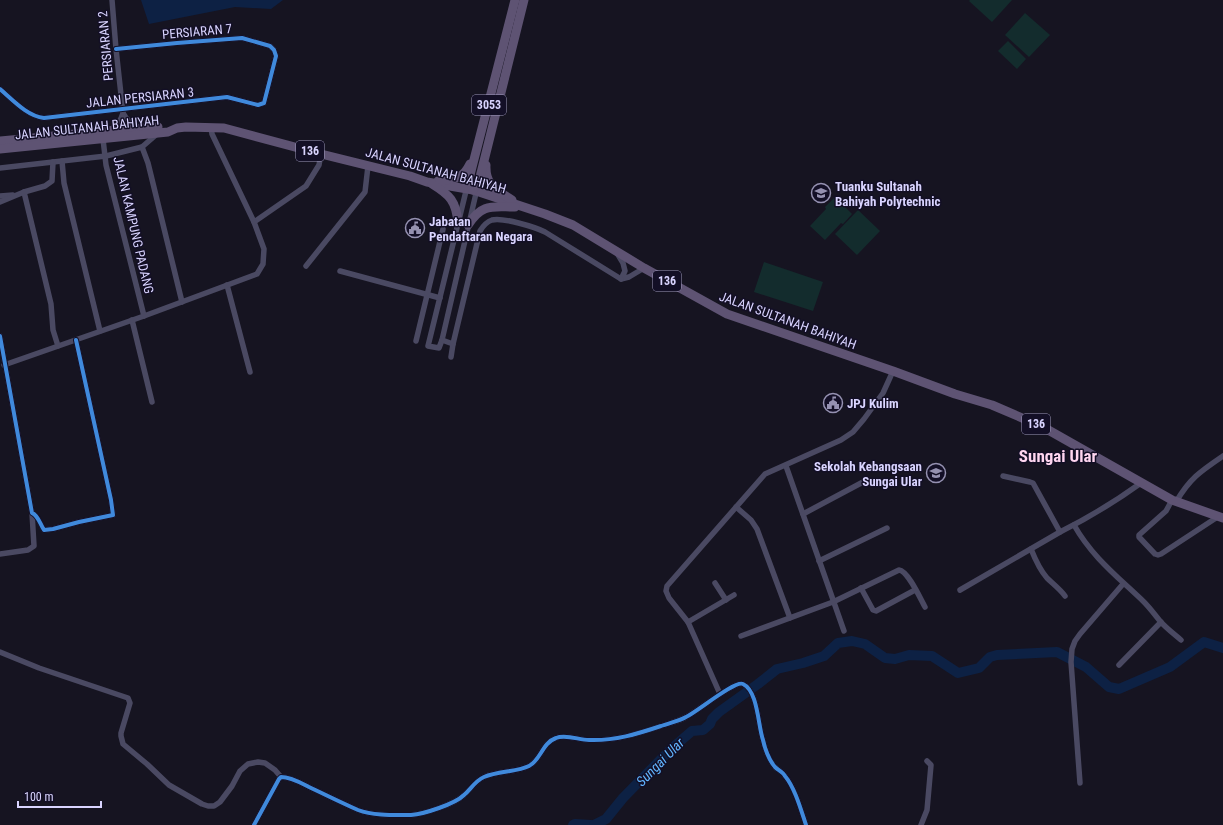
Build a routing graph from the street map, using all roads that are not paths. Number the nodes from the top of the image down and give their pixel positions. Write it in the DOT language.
graph roads {
  1 [pos="112,0"];
  2 [pos="515,0"];
  3 [pos="524,0"];
  4 [pos="507,31"];
  5 [pos="116,49"];
  6 [pos="508,63"];
  7 [pos="271,78"];
  8 [pos="0,89"];
  9 [pos="123,111"];
  10 [pos="212,127"];
  11 [pos="141,128"];
  12 [pos="177,128"];
  13 [pos="482,130"];
  14 [pos="158,133"];
  15 [pos="105,134"];
  16 [pos="0,141"];
  17 [pos="483,144"];
  18 [pos="142,147"];
  19 [pos="0,149"];
  20 [pos="321,154"];
  21 [pos="106,156"];
  22 [pos="62,161"];
  23 [pos="53,162"];
  24 [pos="368,166"];
  25 [pos="0,168"];
  26 [pos="427,182"];
  27 [pos="472,190"];
  28 [pos="22,193"];
  29 [pos="0,196"];
  30 [pos="0,202"];
  31 [pos="524,207"];
  32 [pos="254,222"];
  33 [pos="458,223"];
  34 [pos="468,225"];
  35 [pos="443,229"];
  36 [pos="616,251"];
  37 [pos="306,266"];
  38 [pos="644,268"];
  39 [pos="340,272"];
  40 [pos="621,279"];
  41 [pos="227,285"];
  42 [pos="427,295"];
  43 [pos="440,298"];
  44 [pos="182,302"];
  45 [pos="144,316"];
  46 [pos="132,320"];
  47 [pos="100,331"];
  48 [pos="0,336"];
  49 [pos="76,340"];
  50 [pos="442,340"];
  51 [pos="416,341"];
  52 [pos="453,344"];
  53 [pos="58,346"];
  54 [pos="451,357"];
  55 [pos="4,365"];
  56 [pos="893,371"];
  57 [pos="250,372"];
  58 [pos="152,402"];
  59 [pos="1223,456"];
  60 [pos="786,466"];
  61 [pos="1002,476"];
  62 [pos="863,482"];
  63 [pos="1141,483"];
  64 [pos="1174,501"];
  65 [pos="736,507"];
  66 [pos="32,513"];
  67 [pos="803,514"];
  68 [pos="1221,517"];
  69 [pos="1074,525"];
  70 [pos="887,528"];
  71 [pos="1060,532"];
  72 [pos="1031,549"];
  73 [pos="0,554"];
  74 [pos="819,562"];
  75 [pos="715,583"];
  76 [pos="1123,584"];
  77 [pos="861,588"];
  78 [pos="915,590"];
  79 [pos="960,590"];
  80 [pos="734,595"];
  81 [pos="1065,596"];
  82 [pos="726,600"];
  83 [pos="833,602"];
  84 [pos="925,607"];
  85 [pos="790,618"];
  86 [pos="688,622"];
  87 [pos="1161,622"];
  88 [pos="844,631"];
  89 [pos="741,636"];
  90 [pos="1181,640"];
  91 [pos="0,652"];
  92 [pos="1119,665"];
  93 [pos="720,694"];
  94 [pos="927,761"];
  95 [pos="281,777"];
  96 [pos="1080,783"];
  97 [pos="254,825"];
  98 [pos="806,825"];
  99 [pos="921,825"];
  1 -- 5 [label="street, PERSIARAN 2"];
  2 -- 4 [label="main road, 3053"];
  3 -- 6 [label="main road, 3053"];
  4 -- 6 [label="main road"];
  4 -- 13 [label="main road, 3053"];
  5 -- 7 [label="street, PERSIARAN 7"];
  5 -- 9 [label="street, PERSIARAN 2"];
  6 -- 13 [label="main road"];
  6 -- 17 [label="main road, 3053"];
  7 -- 9 [label="street, JALAN PERSIARAN 3"];
  8 -- 9 [label="street, JALAN PERSIARAN 3"];
  9 -- 11 [label="street"];
  9 -- 15 [label="street"];
  10 -- 12 [label="main road, JALAN SULTANAH BAHIYAH / 136"];
  10 -- 20 [label="main road, JALAN SULTANAH BAHIYAH / 136"];
  10 -- 32 [label="street"];
  11 -- 12 [label="main road, JALAN SULTANAH BAHIYAH / 136"];
  11 -- 15 [label="main road, JALAN SULTANAH BAHIYAH / 136"];
  12 -- 14 [label="main road, JALAN SULTANAH BAHIYAH / 136"];
  13 -- 17 [label="main road, 3053"];
  14 -- 15 [label="main road, JALAN SULTANAH BAHIYAH / 136"];
  14 -- 18 [label="street"];
  15 -- 16 [label="main road, JALAN SULTANAH BAHIYAH / 136"];
  15 -- 19 [label="main road, JALAN SULTANAH BAHIYAH / 136"];
  15 -- 21 [label="street, JALAN KAMPUNG PADANG"];
  17 -- 26 [label="main road"];
  17 -- 27 [label="main road, 3053"];
  17 -- 27 [label="main road, 3053"];
  17 -- 31 [label="main road"];
  18 -- 21 [label="street"];
  18 -- 44 [label="street"];
  20 -- 24 [label="main road, JALAN SULTANAH BAHIYAH / 136"];
  20 -- 32 [label="street"];
  21 -- 22 [label="street"];
  21 -- 45 [label="street, JALAN KAMPUNG PADANG"];
  22 -- 23 [label="street"];
  22 -- 47 [label="street"];
  23 -- 25 [label="street"];
  23 -- 28 [label="street"];
  24 -- 26 [label="main road, JALAN SULTANAH BAHIYAH / 136"];
  24 -- 37 [label="street"];
  26 -- 27 [label="main road, JALAN SULTANAH BAHIYAH / 136"];
  26 -- 33 [label="main road"];
  27 -- 31 [label="main road, JALAN SULTANAH BAHIYAH / 136"];
  27 -- 33 [label="street"];
  27 -- 34 [label="street"];
  28 -- 29 [label="street"];
  28 -- 30 [label="street"];
  28 -- 53 [label="street"];
  31 -- 34 [label="main road"];
  31 -- 36 [label="main road, JALAN SULTANAH BAHIYAH / 136"];
  32 -- 41 [label="street"];
  33 -- 43 [label="street"];
  34 -- 50 [label="street"];
  35 -- 42 [label="street"];
  36 -- 38 [label="main road, JALAN SULTANAH BAHIYAH / 136"];
  36 -- 40 [label="street"];
  38 -- 40 [label="street"];
  38 -- 56 [label="main road, JALAN SULTANAH BAHIYAH / 136"];
  39 -- 42 [label="street"];
  40 -- 52 [label="street"];
  41 -- 44 [label="street"];
  41 -- 57 [label="street"];
  42 -- 43 [label="street"];
  42 -- 51 [label="street"];
  43 -- 50 [label="street"];
  44 -- 45 [label="street"];
  45 -- 46 [label="street"];
  46 -- 47 [label="street"];
  46 -- 58 [label="street"];
  47 -- 49 [label="street"];
  48 -- 55 [label="street"];
  49 -- 53 [label="street"];
  49 -- 66 [label="street"];
  50 -- 52 [label="street"];
  52 -- 54 [label="street"];
  53 -- 55 [label="street"];
  55 -- 66 [label="street"];
  56 -- 60 [label="street"];
  56 -- 63 [label="main road, JALAN SULTANAH BAHIYAH / 136"];
  59 -- 64 [label="street"];
  60 -- 65 [label="street"];
  60 -- 67 [label="street"];
  61 -- 71 [label="street"];
  62 -- 67 [label="street"];
  63 -- 64 [label="main road, JALAN SULTANAH BAHIYAH / 136"];
  63 -- 69 [label="street"];
  64 -- 68 [label="main road, JALAN SULTANAH BAHIYAH / 136"];
  64 -- 68 [label="street"];
  65 -- 85 [label="street"];
  65 -- 86 [label="street"];
  66 -- 73 [label="street"];
  67 -- 74 [label="street"];
  69 -- 71 [label="street"];
  69 -- 76 [label="street"];
  70 -- 74 [label="street"];
  71 -- 72 [label="street"];
  72 -- 79 [label="street"];
  72 -- 81 [label="street"];
  74 -- 83 [label="street"];
  75 -- 82 [label="street"];
  76 -- 87 [label="street"];
  76 -- 96 [label="street"];
  77 -- 78 [label="street"];
  77 -- 78 [label="street"];
  77 -- 83 [label="street"];
  78 -- 84 [label="street"];
  80 -- 82 [label="street"];
  82 -- 86 [label="street"];
  83 -- 85 [label="street"];
  83 -- 88 [label="street"];
  85 -- 89 [label="street"];
  86 -- 93 [label="street"];
  87 -- 90 [label="street"];
  87 -- 92 [label="street"];
  91 -- 95 [label="street"];
  93 -- 95 [label="street"];
  93 -- 98 [label="street"];
  94 -- 99 [label="street"];
  95 -- 97 [label="street"];
}
